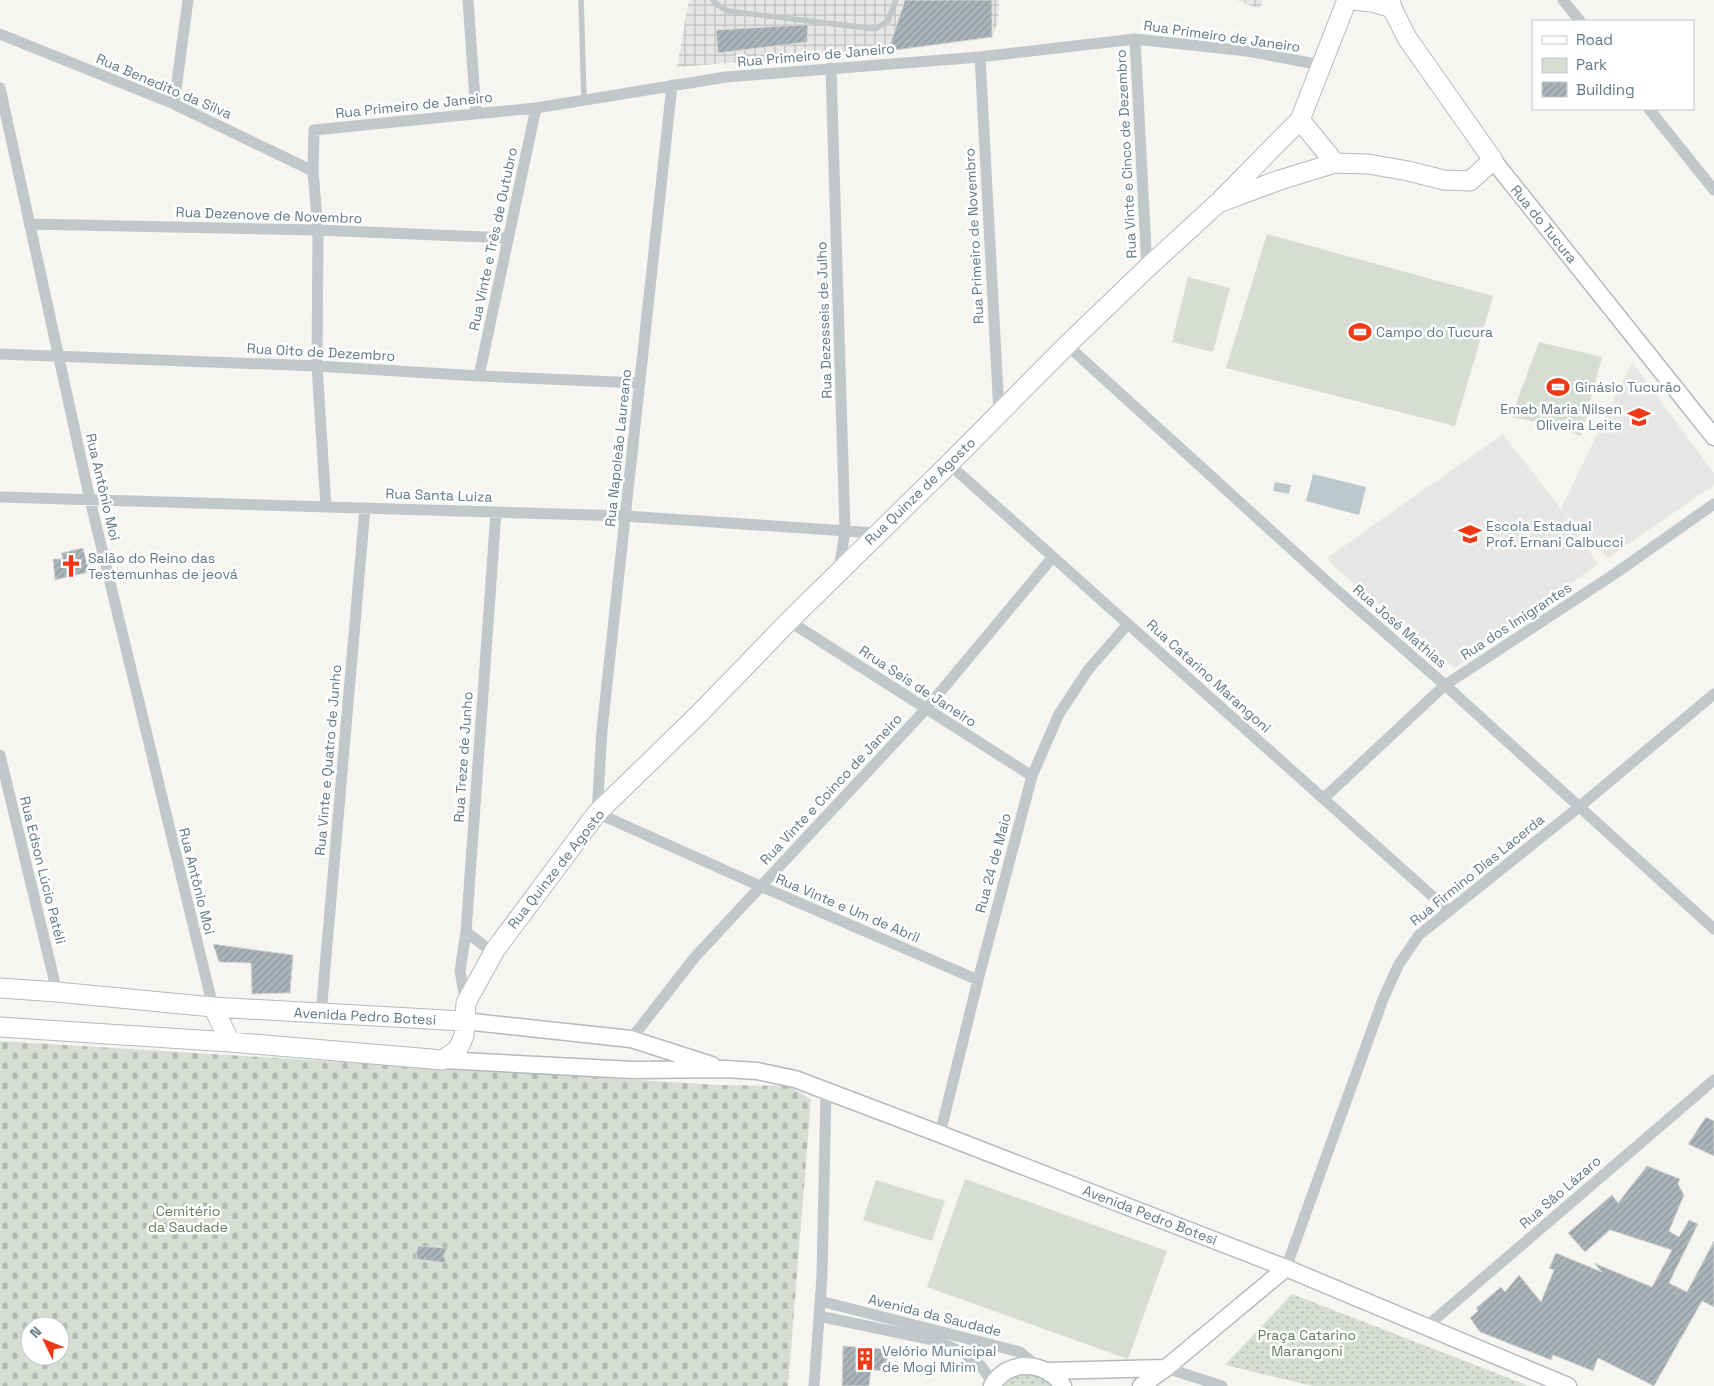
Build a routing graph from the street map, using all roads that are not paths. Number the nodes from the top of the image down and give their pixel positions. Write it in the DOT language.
graph roads {
  1 [pos="188,0"];
  2 [pos="468,0"];
  3 [pos="581,0"];
  4 [pos="713,0"];
  5 [pos="896,0"];
  6 [pos="1348,0"];
  7 [pos="1352,0"];
  8 [pos="1563,0"];
  9 [pos="1391,4"];
  10 [pos="1579,20"];
  11 [pos="0,34"];
  12 [pos="1135,39"];
  13 [pos="980,57"];
  14 [pos="1321,65"];
  15 [pos="831,68"];
  16 [pos="672,85"];
  17 [pos="0,88"];
  18 [pos="584,100"];
  19 [pos="174,104"];
  20 [pos="536,108"];
  21 [pos="1650,110"];
  22 [pos="476,114"];
  23 [pos="1300,120"];
  24 [pos="1493,160"];
  25 [pos="1335,163"];
  26 [pos="313,171"];
  27 [pos="1714,190"];
  28 [pos="1218,203"];
  29 [pos="30,224"];
  30 [pos="318,230"];
  31 [pos="508,238"];
  32 [pos="1147,268"];
  33 [pos="1067,345"];
  34 [pos="0,354"];
  35 [pos="59,357"];
  36 [pos="317,366"];
  37 [pos="479,376"];
  38 [pos="640,383"];
  39 [pos="999,413"];
  40 [pos="1714,437"];
  41 [pos="949,464"];
  42 [pos="0,497"];
  43 [pos="90,500"];
  44 [pos="1714,504"];
  45 [pos="326,507"];
  46 [pos="365,508"];
  47 [pos="496,512"];
  48 [pos="625,516"];
  49 [pos="845,531"];
  50 [pos="877,533"];
  51 [pos="1052,558"];
  52 [pos="839,571"];
  53 [pos="789,621"];
  54 [pos="1128,624"];
  55 [pos="1445,685"];
  56 [pos="1714,694"];
  57 [pos="926,709"];
  58 [pos="0,755"];
  59 [pos="1032,776"];
  60 [pos="1324,798"];
  61 [pos="1579,807"];
  62 [pos="597,814"];
  63 [pos="760,886"];
  64 [pos="1449,911"];
  65 [pos="1714,929"];
  66 [pos="466,932"];
  67 [pos="495,950"];
  68 [pos="978,980"];
  69 [pos="0,988"];
  70 [pos="57,992"];
  71 [pos="213,1008"];
  72 [pos="465,1012"];
  73 [pos="321,1014"];
  74 [pos="0,1028"];
  75 [pos="631,1039"];
  76 [pos="230,1042"];
  77 [pos="443,1060"];
  78 [pos="724,1069"];
  79 [pos="1714,1080"];
  80 [pos="826,1090"];
  81 [pos="940,1134"];
  82 [pos="1286,1268"];
  83 [pos="820,1301"];
  84 [pos="819,1316"];
  85 [pos="1426,1327"];
  86 [pos="1166,1368"];
  87 [pos="1043,1369"];
  88 [pos="992,1384"];
  89 [pos="814,1386"];
  90 [pos="1063,1386"];
  91 [pos="1141,1386"];
  92 [pos="1222,1386"];
  93 [pos="1568,1386"];
  1 -- 19 [label="street"];
  2 -- 22 [label="street"];
  3 -- 18 [label="lane"];
  4 -- 5 [label="lane"];
  6 -- 14 [label="main road"];
  7 -- 9 [label="main road"];
  8 -- 10 [label="street"];
  9 -- 24 [label="main road, Rua do Tucura"];
  11 -- 19 [label="street, Rua Benedito da Silva"];
  12 -- 13 [label="street, Rua Primeiro de Janeiro"];
  12 -- 14 [label="street, Rua Primeiro de Janeiro"];
  12 -- 32 [label="street, Rua Vinte e Cinco de Dezembro"];
  13 -- 15 [label="street, Rua Primeiro de Janeiro"];
  13 -- 39 [label="street, Rua Primeiro de Novembro"];
  14 -- 23 [label="main road"];
  15 -- 16 [label="street, Rua Primeiro de Janeiro"];
  15 -- 49 [label="street, Rua Dezesseis de Julho"];
  16 -- 18 [label="street, Rua Primeiro de Janeiro"];
  16 -- 38 [label="street, Rua Napoleão Laureano"];
  17 -- 29 [label="street, Rua Antônio Moi"];
  18 -- 20 [label="street, Rua Primeiro de Janeiro"];
  19 -- 26 [label="street, Rua Benedito da Silva"];
  20 -- 22 [label="street, Rua Primeiro de Janeiro"];
  20 -- 31 [label="street, Rua Vinte e Três de Outubro"];
  21 -- 27 [label="street"];
  22 -- 26 [label="street, Rua Primeiro de Janeiro"];
  23 -- 25 [label="main road"];
  23 -- 28 [label="main road"];
  24 -- 25 [label="main road, Rua Quinze de Agosto"];
  24 -- 40 [label="main road, Rua do Tucura"];
  25 -- 28 [label="main road, Rua Quinze de Agosto"];
  26 -- 30 [label="street"];
  28 -- 32 [label="main road, Rua Quinze de Agosto"];
  29 -- 30 [label="street, Rua Dezenove de Novembro"];
  29 -- 35 [label="street, Rua Antônio Moi"];
  30 -- 31 [label="street, Rua Dezenove de Novembro"];
  30 -- 36 [label="street"];
  31 -- 37 [label="street, Rua Vinte e Três de Outubro"];
  32 -- 33 [label="main road, Rua Quinze de Agosto"];
  33 -- 39 [label="main road, Rua Quinze de Agosto"];
  33 -- 55 [label="street, Rua José Mathias"];
  34 -- 35 [label="street, Rua Oito de Dezembro"];
  35 -- 36 [label="street, Rua Oito de Dezembro"];
  35 -- 43 [label="street, Rua Antônio Moi"];
  36 -- 37 [label="street, Rua Oito de Dezembro"];
  36 -- 45 [label="street"];
  37 -- 38 [label="street, Rua Oito de Dezembro"];
  38 -- 48 [label="street, Rua Napoleão Laureano"];
  39 -- 41 [label="main road, Rua Quinze de Agosto"];
  41 -- 50 [label="main road, Rua Quinze de Agosto"];
  41 -- 51 [label="street, Rua Catarino Marangoni"];
  42 -- 43 [label="street, Rua Santa Luiza"];
  43 -- 45 [label="street, Rua Santa Luiza"];
  43 -- 71 [label="street, Rua Antônio Moi"];
  44 -- 55 [label="street, Rua dos Imigrantes"];
  45 -- 46 [label="street, Rua Santa Luiza"];
  46 -- 47 [label="street, Rua Santa Luiza"];
  46 -- 73 [label="street, Rua Vinte e Quatro de Junho"];
  47 -- 48 [label="street, Rua Santa Luiza"];
  47 -- 66 [label="street, Rua Treze de Junho"];
  48 -- 49 [label="street, Rua Santa Luiza"];
  48 -- 62 [label="street, Rua Napoleão Laureano"];
  49 -- 50 [label="street, Rua Santa Luiza"];
  49 -- 52 [label="street, Rua Dezesseis de Julho"];
  50 -- 52 [label="main road, Rua Quinze de Agosto"];
  51 -- 54 [label="street, Rua Catarino Marangoni"];
  51 -- 57 [label="street, Rua Vinte e Coinco de Janeiro"];
  52 -- 53 [label="main road, Rua Quinze de Agosto"];
  53 -- 57 [label="street, Rrua Seis de Janeiro"];
  53 -- 62 [label="main road, Rua Quinze de Agosto"];
  54 -- 59 [label="street, Rua 24 de Maio"];
  54 -- 60 [label="street, Rua Catarino Marangoni"];
  55 -- 60 [label="street, Rua dos Imigrantes"];
  55 -- 61 [label="street, Rua José Mathias"];
  56 -- 61 [label="street, Rua Firmino Dias Lacerda"];
  57 -- 59 [label="street, Rrua Seis de Janeiro"];
  57 -- 63 [label="street, Rua Vinte e Coinco de Janeiro"];
  58 -- 70 [label="street, Rua Edson Lúcio Patéli"];
  59 -- 68 [label="street, Rua 24 de Maio"];
  60 -- 64 [label="street, Rua Catarino Marangoni"];
  61 -- 64 [label="street, Rua Firmino Dias Lacerda"];
  61 -- 65 [label="street, Rua José Mathias"];
  62 -- 63 [label="street, Rua Vinte e Um de Abril"];
  62 -- 67 [label="main road, Rua Quinze de Agosto"];
  63 -- 68 [label="street, Rua Vinte e Um de Abril"];
  63 -- 75 [label="street, Rua Vinte e Coinco de Janeiro"];
  64 -- 82 [label="street, Rua Firmino Dias Lacerda"];
  66 -- 67 [label="street"];
  66 -- 72 [label="street, Rua Treze de Junho"];
  67 -- 72 [label="main road, Rua Quinze de Agosto"];
  68 -- 81 [label="street, Rua 24 de Maio"];
  69 -- 70 [label="main road, Avenida Pedro Botesi"];
  70 -- 71 [label="main road, Avenida Pedro Botesi"];
  71 -- 73 [label="main road, Avenida Pedro Botesi"];
  71 -- 76 [label="main road"];
  72 -- 73 [label="main road, Avenida Pedro Botesi"];
  72 -- 75 [label="main road, Avenida Pedro Botesi"];
  72 -- 77 [label="main road, Rua Quinze de Agosto"];
  74 -- 76 [label="main road, Avenida Pedro Botesi"];
  75 -- 78 [label="main road, Avenida Pedro Botesi"];
  76 -- 77 [label="main road, Avenida Pedro Botesi"];
  77 -- 78 [label="main road, Avenida Pedro Botesi"];
  78 -- 80 [label="main road, Avenida Pedro Botesi"];
  79 -- 85 [label="street, Rua São Lázaro"];
  80 -- 81 [label="main road, Avenida Pedro Botesi"];
  80 -- 83 [label="street"];
  81 -- 82 [label="main road, Avenida Pedro Botesi"];
  82 -- 85 [label="main road, Avenida Pedro Botesi"];
  82 -- 86 [label="main road"];
  83 -- 84 [label="street"];
  83 -- 87 [label="street, Avenida da Saudade"];
  84 -- 88 [label="street, Avenida da Saudade"];
  84 -- 89 [label="street"];
  85 -- 93 [label="main road, Avenida Pedro Botesi"];
  86 -- 87 [label="main road"];
  86 -- 91 [label="main road"];
  86 -- 92 [label="street"];
  87 -- 88 [label="main road"];
  87 -- 90 [label="main road"];
}
